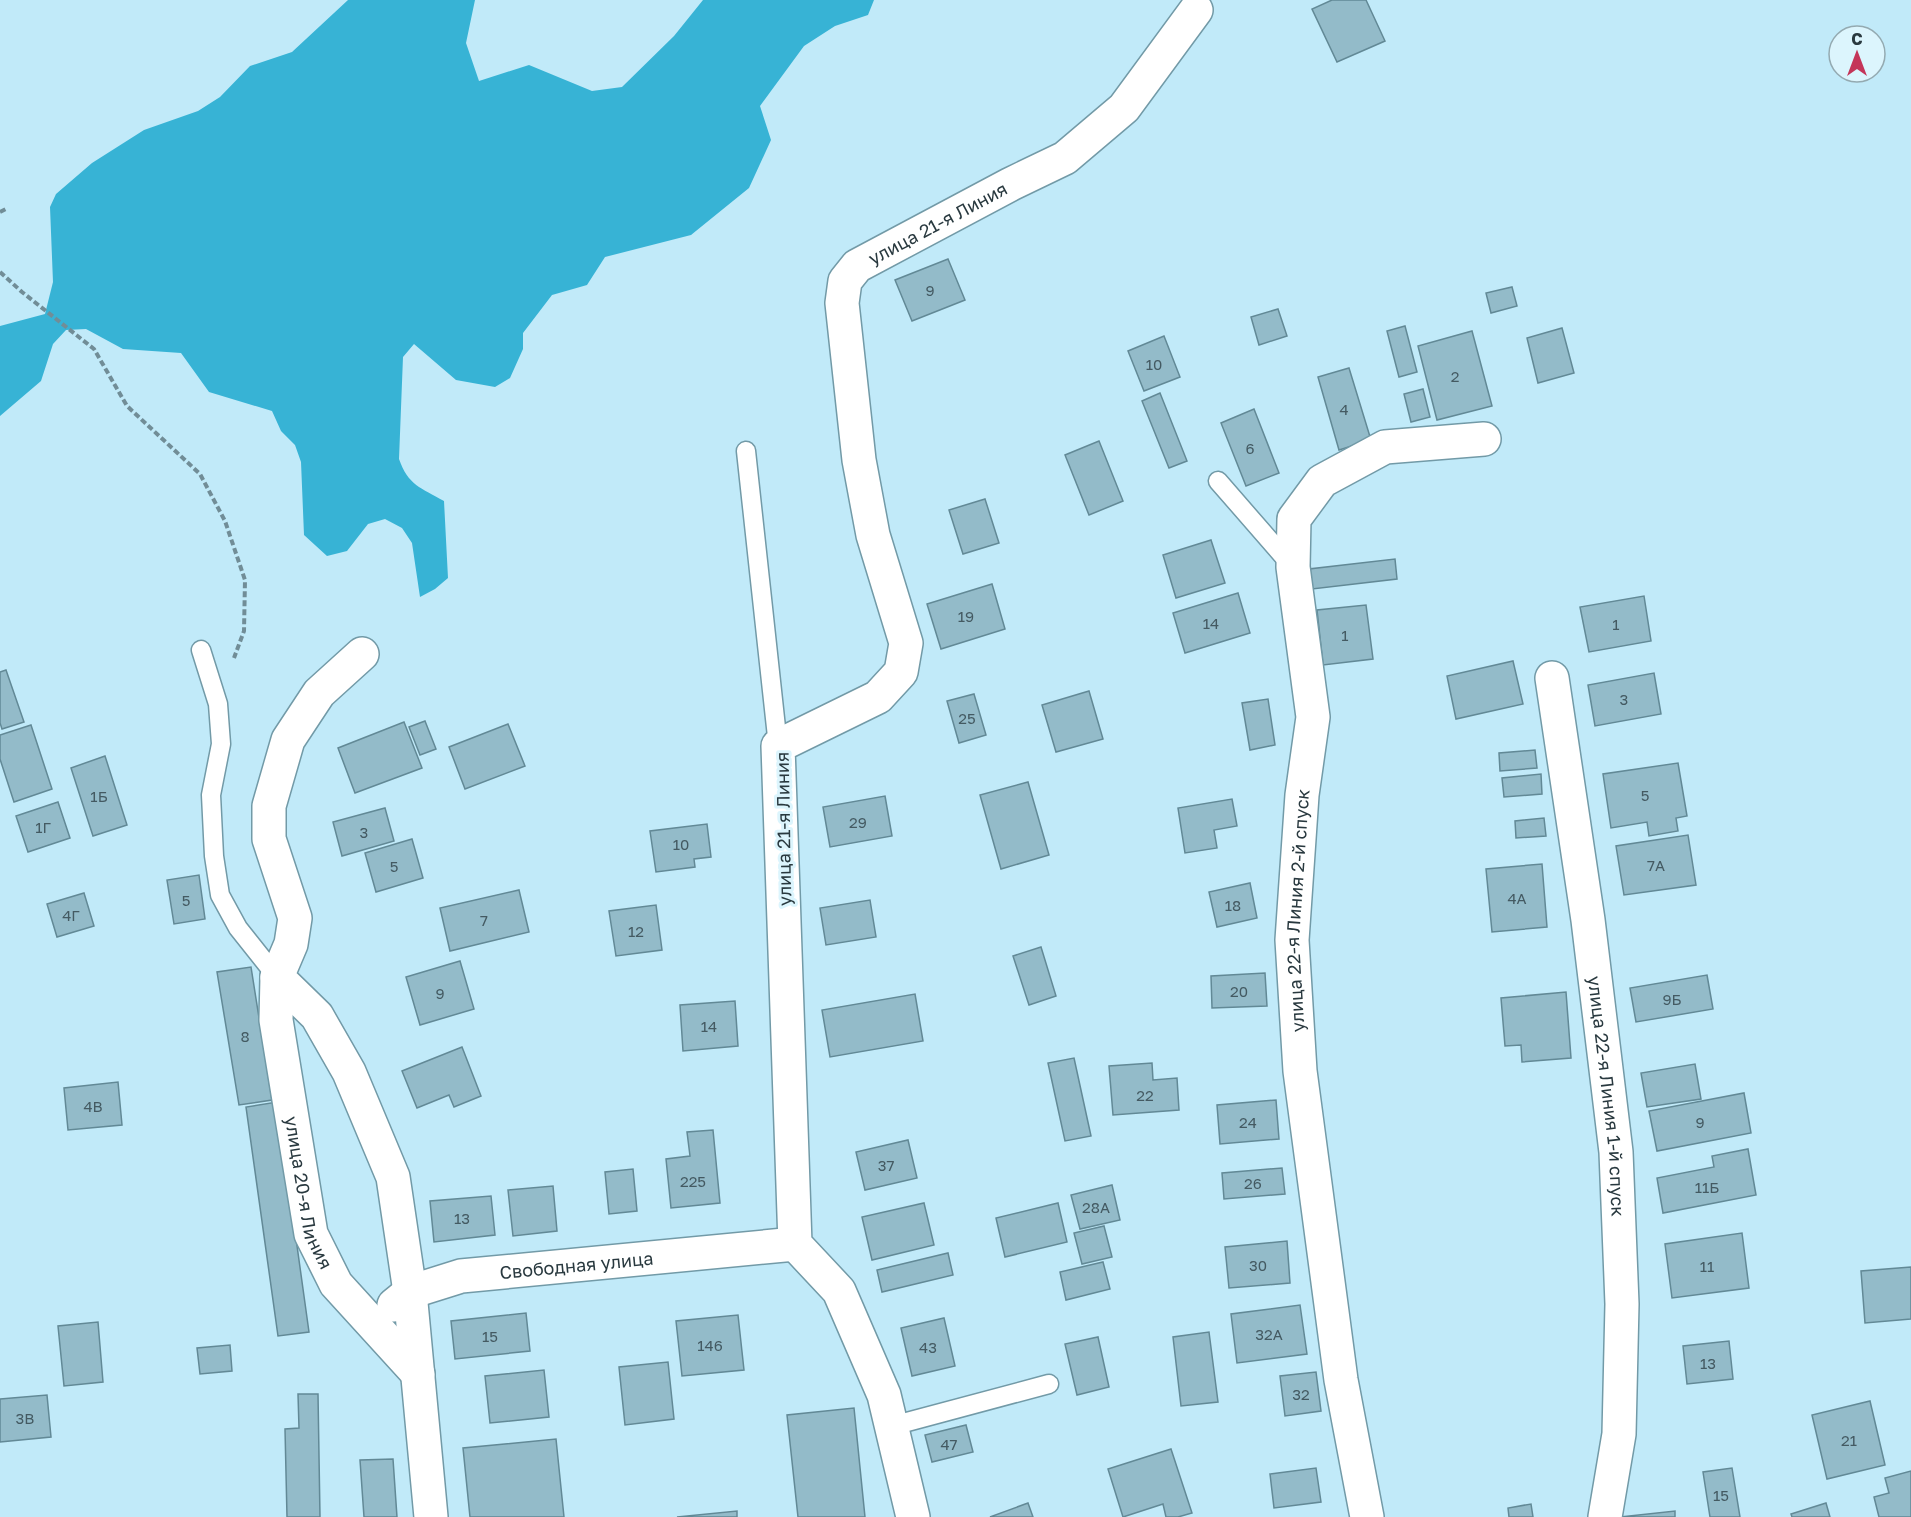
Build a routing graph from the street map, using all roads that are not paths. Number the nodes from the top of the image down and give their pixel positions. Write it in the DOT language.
graph roads {
  1 [pos="1196,10"];
  2 [pos="1484,439"];
  3 [pos="746,451"];
  4 [pos="1218,481"];
  5 [pos="1293,567"];
  6 [pos="201,651"];
  7 [pos="362,654"];
  8 [pos="1552,678"];
  9 [pos="778,746"];
  10 [pos="277,977"];
  11 [pos="795,1244"];
  12 [pos="411,1292"];
  13 [pos="371,1322"];
  14 [pos="418,1374"];
  15 [pos="1049,1384"];
  16 [pos="892,1426"];
  17 [pos="431,1517"];
  18 [pos="913,1517"];
  19 [pos="1367,1517"];
  20 [pos="1605,1517"];
  1 -- 9 [label="street, улица 21-я Линия"];
  2 -- 5 [label="street, улица 22-я Линия 2-й спуск"];
  3 -- 9 [label="lane"];
  4 -- 5 [label="lane"];
  5 -- 19 [label="street, улица 22-я Линия 2-й спуск"];
  6 -- 10 [label="lane"];
  7 -- 10 [label="street, улица 20-я Линия"];
  8 -- 20 [label="street, улица 22-я Линия 1-й спуск"];
  9 -- 11 [label="street, улица 21-я Линия"];
  10 -- 12 [label="street"];
  10 -- 13 [label="street, улица 20-я Линия"];
  11 -- 12 [label="street, Свободная улица"];
  11 -- 16 [label="street"];
  12 -- 13 [label="street, Свободная улица"];
  12 -- 14 [label="street"];
  13 -- 14 [label="street, улица 20-я Линия"];
  14 -- 17 [label="street"];
  15 -- 16 [label="lane"];
  16 -- 18 [label="street"];
}
